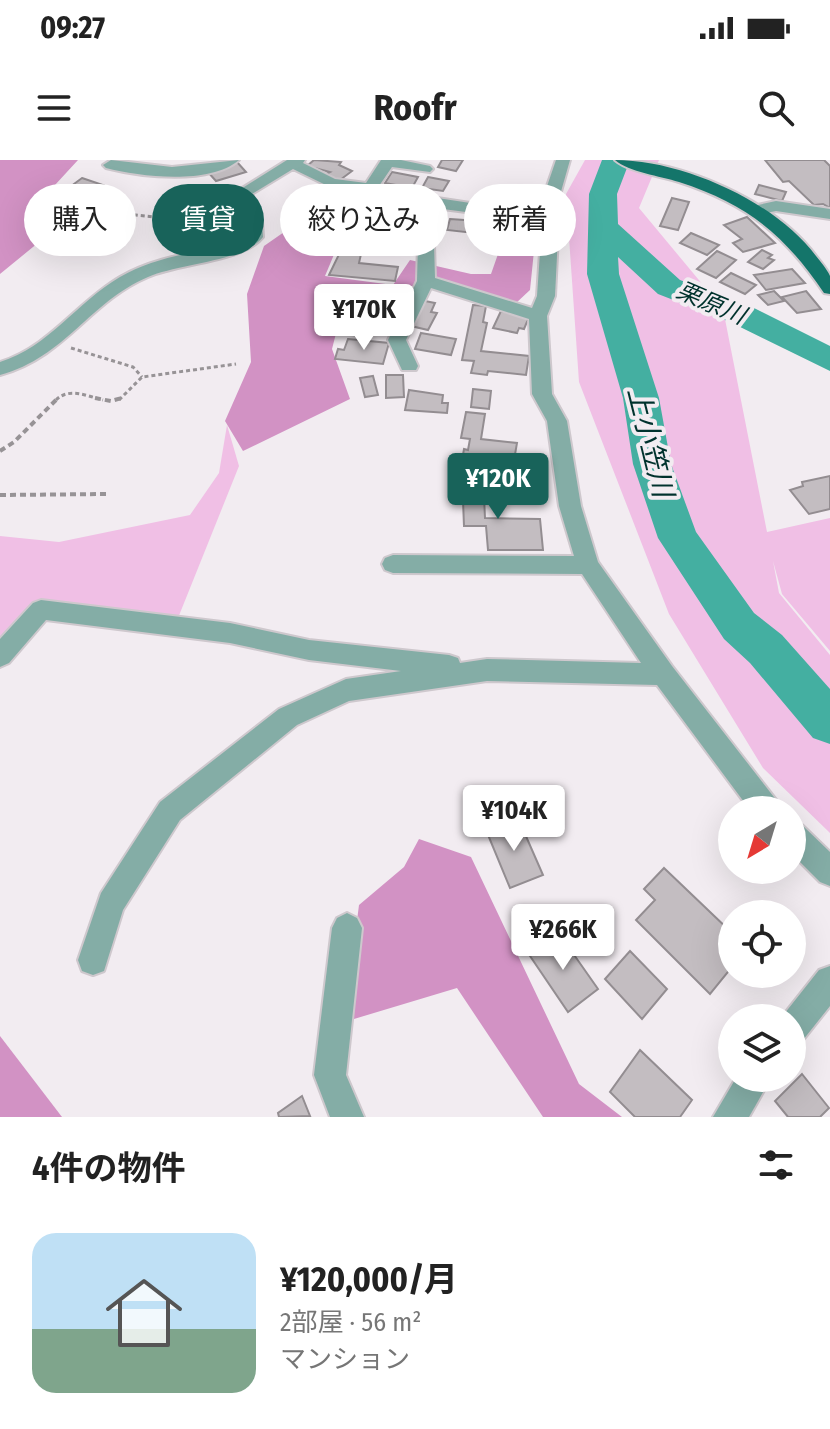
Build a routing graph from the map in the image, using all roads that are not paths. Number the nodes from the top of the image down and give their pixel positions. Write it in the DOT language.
graph roads {
  1 [pos="232,160"];
  2 [pos="563,160"];
  3 [pos="622,160"];
  4 [pos="388,161"];
  5 [pos="295,162"];
  6 [pos="111,165"];
  7 [pos="659,167"];
  8 [pos="425,169"];
  9 [pos="328,184"];
  10 [pos="373,184"];
  11 [pos="755,210"];
  12 [pos="830,214"];
  13 [pos="426,256"];
  14 [pos="426,281"];
  15 [pos="830,289"];
  16 [pos="538,316"];
  17 [pos="409,366"];
  18 [pos="0,369"];
  19 [pos="393,564"];
  20 [pos="588,565"];
  21 [pos="0,656"];
  22 [pos="487,670"];
  23 [pos="663,674"];
  24 [pos="756,796"];
  25 [pos="806,849"];
  26 [pos="830,872"];
  27 [pos="347,928"];
  28 [pos="93,960"];
  29 [pos="830,981"];
  30 [pos="806,1011"];
  31 [pos="746,1092"];
  32 [pos="347,1117"];
  33 [pos="730,1117"];
  1 -- 6 [label="street"];
  2 -- 16 [label="street"];
  3 -- 7 [label="main road"];
  4 -- 8 [label="street"];
  4 -- 10 [label="street"];
  5 -- 9 [label="street"];
  5 -- 18 [label="street"];
  7 -- 11 [label="main road"];
  11 -- 12 [label="street"];
  11 -- 15 [label="main road"];
  13 -- 14 [label="street"];
  14 -- 16 [label="street"];
  14 -- 17 [label="street"];
  16 -- 20 [label="street"];
  19 -- 20 [label="street"];
  20 -- 23 [label="street"];
  21 -- 22 [label="street"];
  22 -- 23 [label="street"];
  22 -- 28 [label="street"];
  23 -- 24 [label="street"];
  25 -- 26 [label="street"];
  27 -- 32 [label="street"];
  29 -- 30 [label="street"];
  31 -- 33 [label="street"];
}
